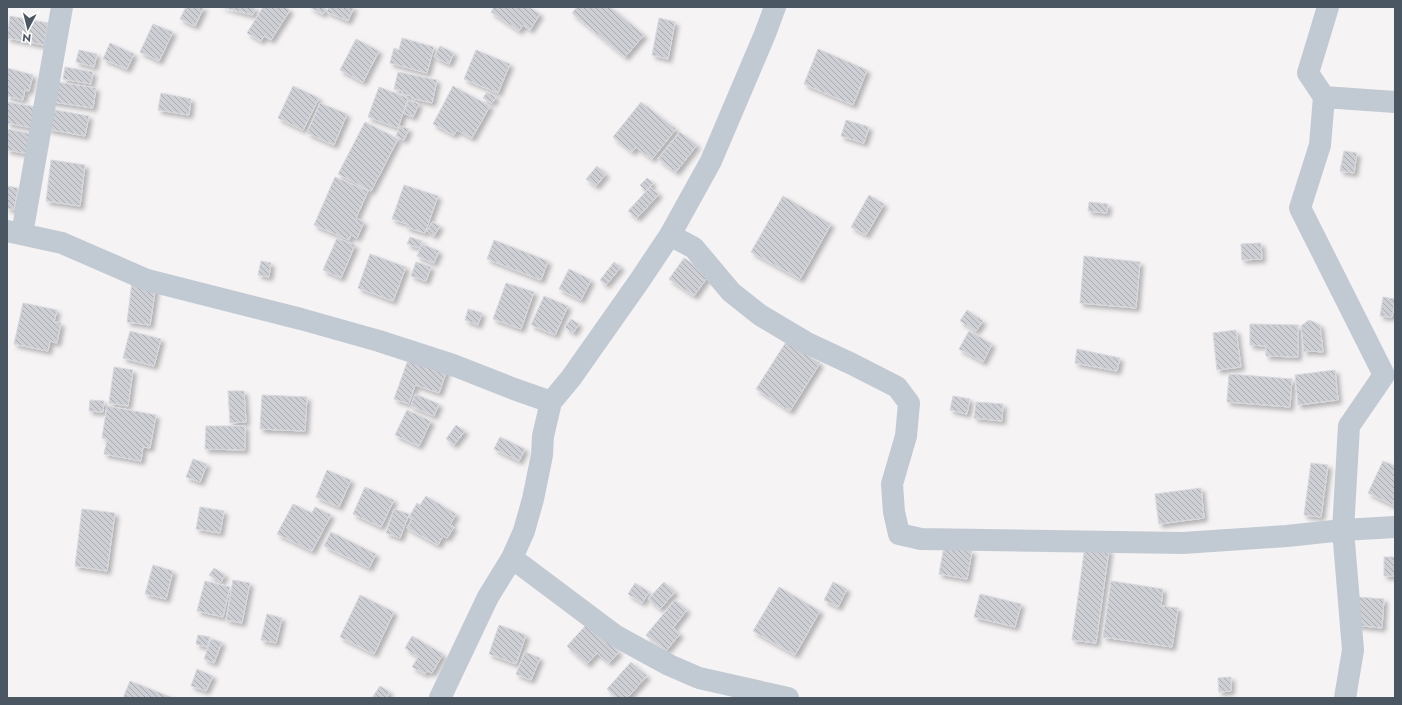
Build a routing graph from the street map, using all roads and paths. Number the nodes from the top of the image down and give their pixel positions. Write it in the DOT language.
graph roads {
  1 [pos="62,7"];
  2 [pos="775,7"];
  3 [pos="1328,7"];
  4 [pos="1324,97"];
  5 [pos="1395,102"];
  6 [pos="15,233"];
  7 [pos="670,235"];
  8 [pos="551,402"];
  9 [pos="1395,527"];
  10 [pos="1342,530"];
  11 [pos="512,558"];
  12 [pos="440,698"];
  13 [pos="788,698"];
  14 [pos="1345,698"];
  1 -- 6 [label="street"];
  2 -- 7 [label="street"];
  3 -- 4 [label="street"];
  4 -- 5 [label="street"];
  4 -- 10 [label="street"];
  6 -- 8 [label="street"];
  7 -- 8 [label="street"];
  7 -- 10 [label="street"];
  8 -- 11 [label="street"];
  9 -- 10 [label="street"];
  10 -- 14 [label="street"];
  11 -- 12 [label="street"];
  11 -- 13 [label="street"];
}
